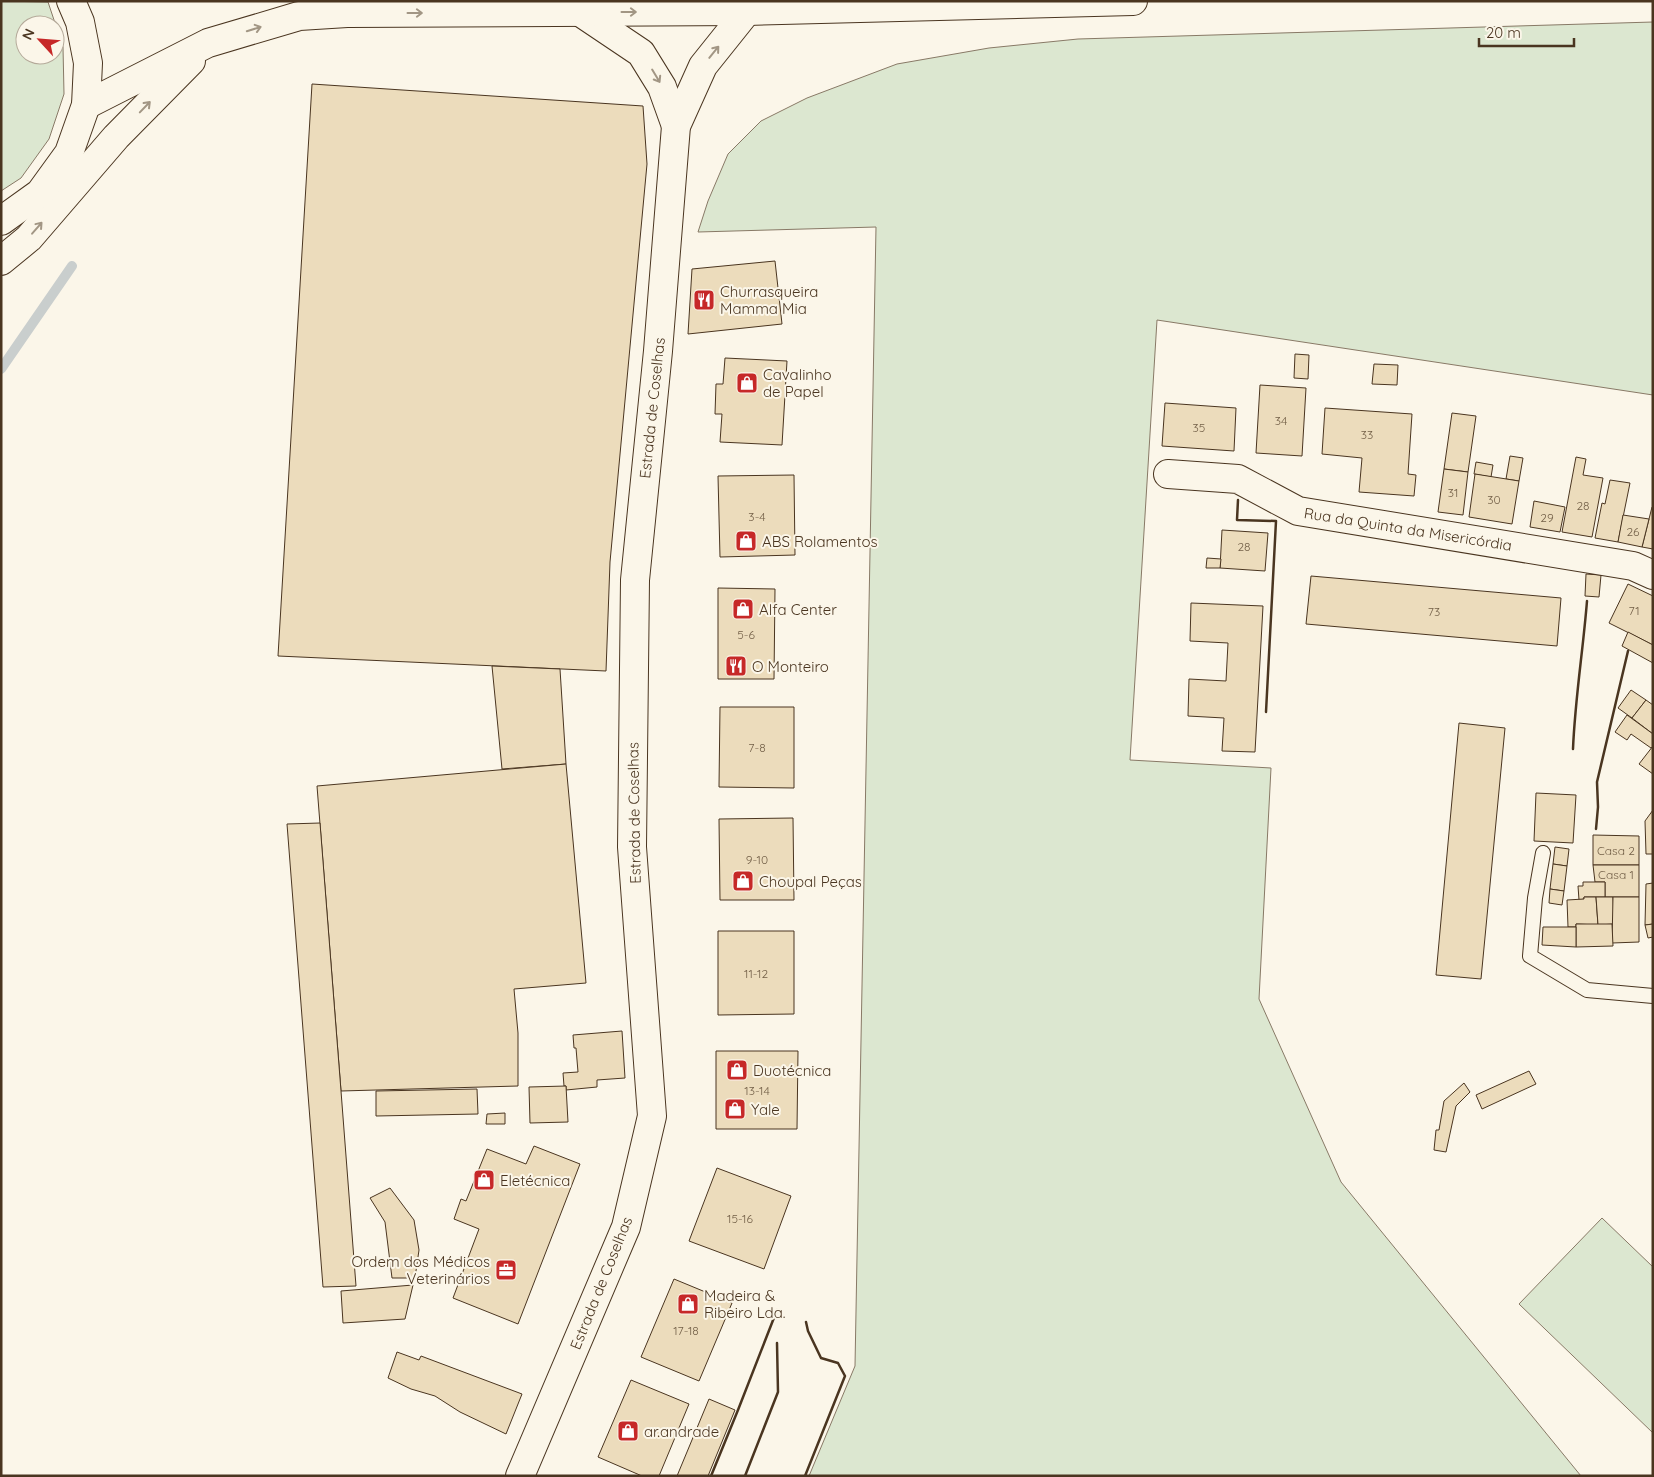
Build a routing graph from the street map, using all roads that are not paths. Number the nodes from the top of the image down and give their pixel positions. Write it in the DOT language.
graph roads {
  1 [pos="71,1"];
  2 [pos="1133,1"];
  3 [pos="748,11"];
  4 [pos="580,12"];
  5 [pos="208,43"];
  6 [pos="86,105"];
  7 [pos="676,126"];
  8 [pos="1,222"];
  9 [pos="1,262"];
  10 [pos="1168,474"];
  11 [pos="1653,575"];
  12 [pos="1543,852"];
  13 [pos="1653,996"];
  14 [pos="520,1476"];
  1 -- 6 [label="main road"];
  2 -- 3 [label="main road"];
  4 -- 3 [label="main road, one-way"];
  7 -- 3 [label="main road, Estrada de Coselhas, one-way"];
  5 -- 4 [label="main road, one-way"];
  4 -- 7 [label="main road, Estrada de Coselhas, one-way"];
  5 -- 6 [label="main road"];
  9 -- 5 [label="main road, one-way"];
  6 -- 8 [label="main road"];
  7 -- 14 [label="main road, Estrada de Coselhas"];
  10 -- 11 [label="main road, Rua da Quinta da Misericórdia"];
  12 -- 13 [label="lane"];
}
